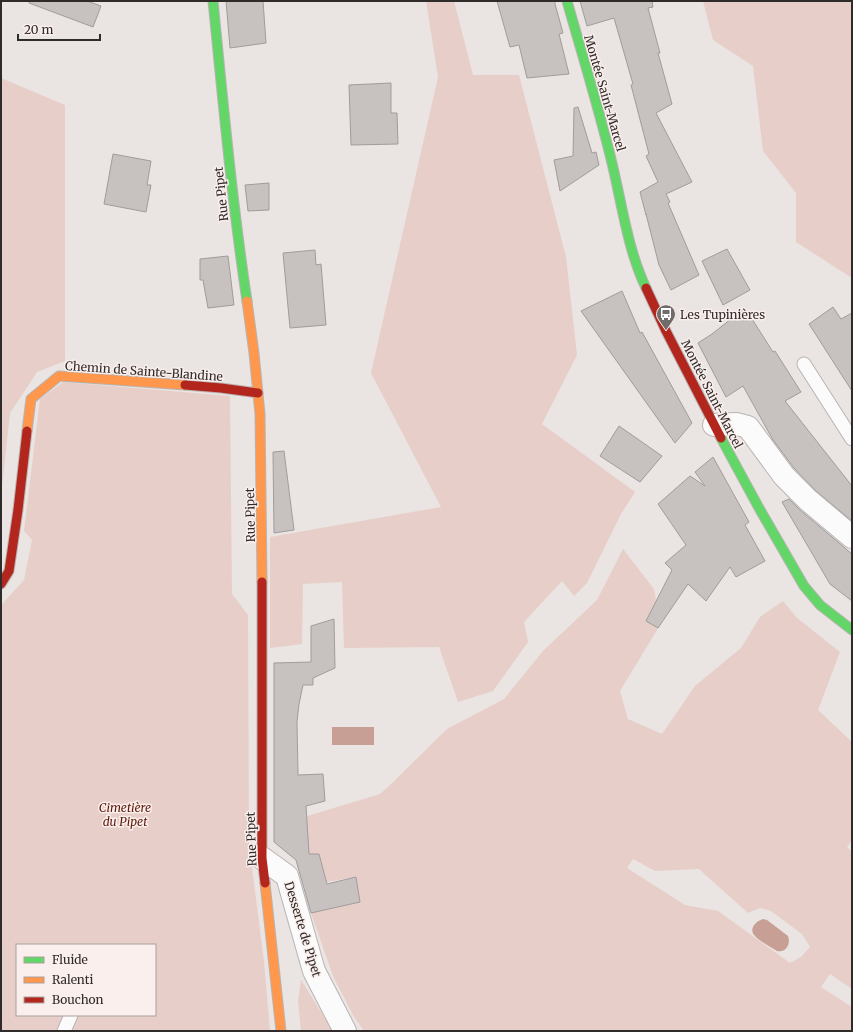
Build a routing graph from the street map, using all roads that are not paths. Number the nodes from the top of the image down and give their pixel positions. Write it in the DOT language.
graph roads {
  1 [pos="213,1"];
  2 [pos="567,1"];
  3 [pos="804,364"];
  4 [pos="258,393"];
  5 [pos="714,425"];
  6 [pos="852,439"];
  7 [pos="852,537"];
  8 [pos="1,584"];
  9 [pos="852,630"];
  10 [pos="262,858"];
  11 [pos="71,1016"];
  12 [pos="64,1031"];
  13 [pos="281,1031"];
  14 [pos="345,1031"];
  1 -- 4 [label="street, Rue Pipet"];
  2 -- 5 [label="street, Montée Saint-Marcel"];
  3 -- 6 [label="lane"];
  4 -- 8 [label="street, Chemin de Sainte-Blandine"];
  4 -- 10 [label="street, Rue Pipet"];
  5 -- 7 [label="street"];
  5 -- 9 [label="street, Montée Saint-Marcel"];
  10 -- 13 [label="street, Rue Pipet"];
  10 -- 14 [label="street, Desserte de Pipet"];
  11 -- 12 [label="lane"];
}
